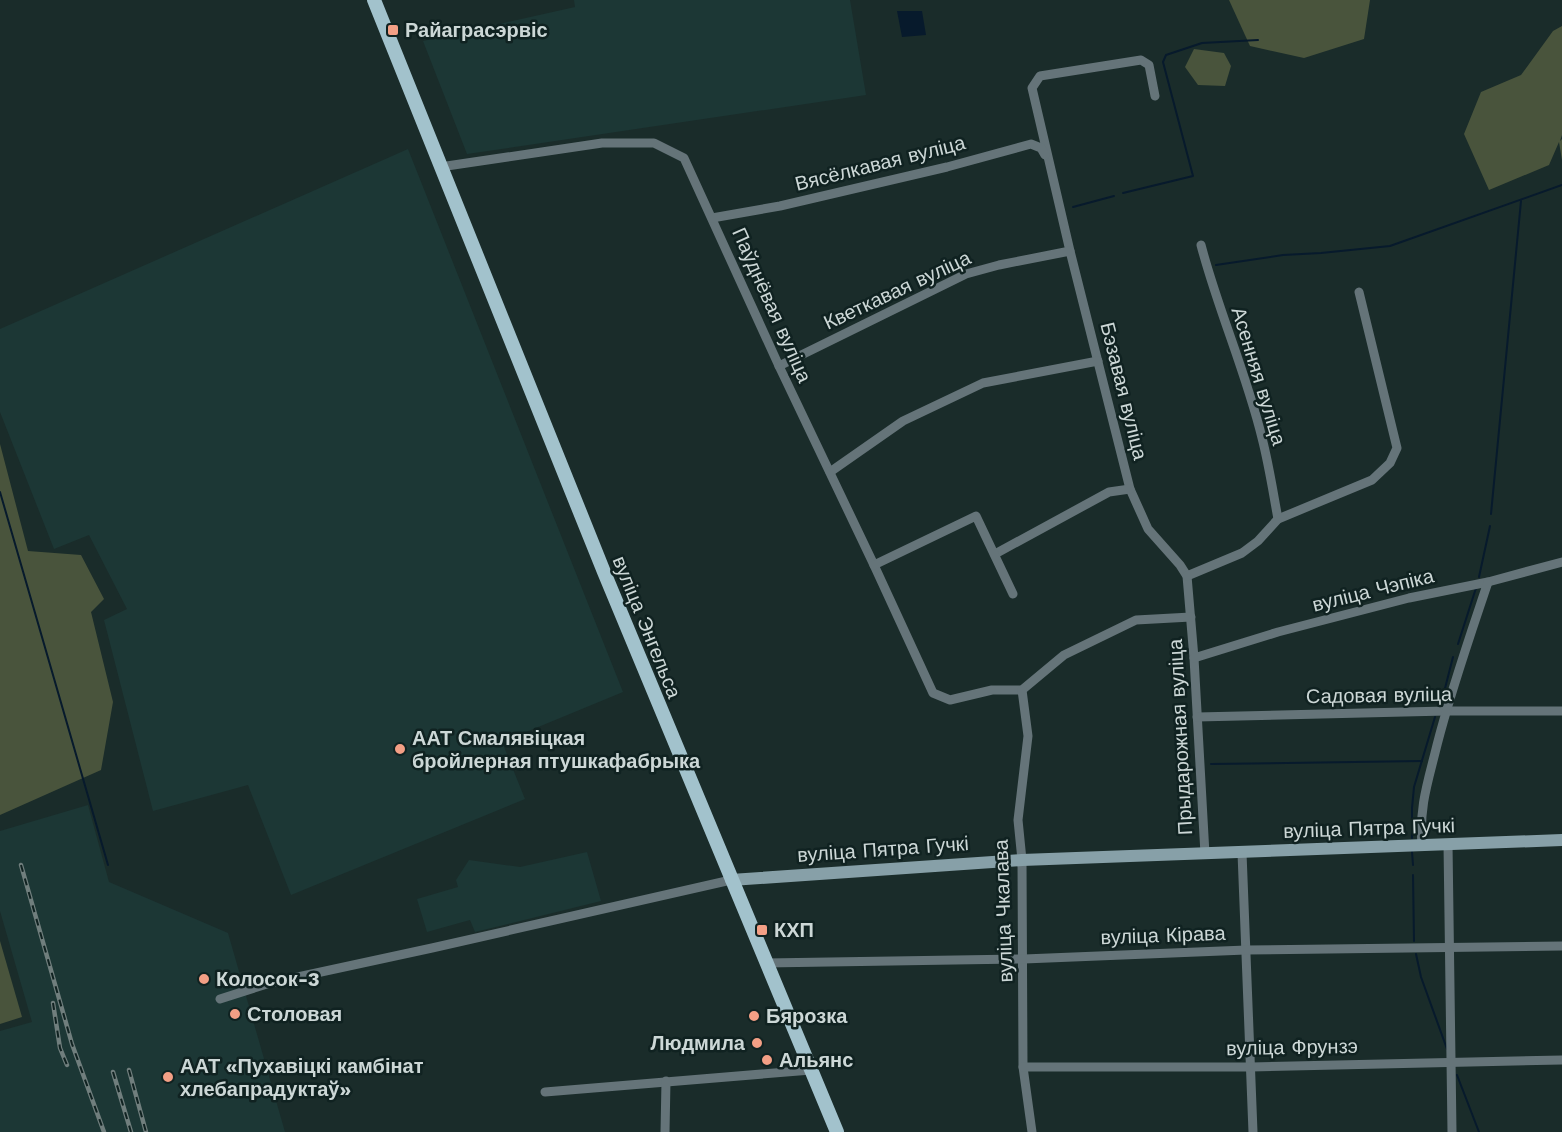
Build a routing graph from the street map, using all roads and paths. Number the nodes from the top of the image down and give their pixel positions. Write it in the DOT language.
graph roads {
  1 [pos="374,0"];
  2 [pos="1155,96"];
  3 [pos="1048,159"];
  4 [pos="440,167"];
  5 [pos="712,218"];
  6 [pos="1201,245"];
  7 [pos="1070,251"];
  8 [pos="1359,292"];
  9 [pos="1098,361"];
  10 [pos="779,366"];
  11 [pos="830,472"];
  12 [pos="1130,489"];
  13 [pos="1278,519"];
  14 [pos="994,554"];
  15 [pos="1562,562"];
  16 [pos="874,565"];
  17 [pos="1187,576"];
  18 [pos="1488,582"];
  19 [pos="1012,594"];
  20 [pos="1191,617"];
  21 [pos="1194,658"];
  22 [pos="1022,690"];
  23 [pos="1446,711"];
  24 [pos="1562,711"];
  25 [pos="1197,717"];
  26 [pos="1562,840"];
  27 [pos="1448,844"];
  28 [pos="1422,845"];
  29 [pos="1242,853"];
  30 [pos="1205,854"];
  31 [pos="1022,860"];
  32 [pos="731,880"];
  33 [pos="1562,946"];
  34 [pos="1451,948"];
  35 [pos="1246,950"];
  36 [pos="1024,958"];
  37 [pos="766,963"];
  38 [pos="220,999"];
  39 [pos="1562,1060"];
  40 [pos="1452,1062"];
  41 [pos="1023,1067"];
  42 [pos="1251,1067"];
  43 [pos="811,1070"];
  44 [pos="666,1081"];
  45 [pos="545,1092"];
  46 [pos="665,1132"];
  47 [pos="837,1132"];
  48 [pos="1032,1132"];
  49 [pos="1253,1132"];
  50 [pos="1452,1132"];
  1 -- 4 [label="main road, вуліца Энгельса"];
  2 -- 3 [label="street, Бэзавая вуліца"];
  3 -- 5 [label="street, Вясёлкавая вуліца"];
  3 -- 7 [label="street, Бэзавая вуліца"];
  4 -- 5 [label="street, Паўднёвая вуліца"];
  4 -- 32 [label="main road, вуліца Энгельса"];
  5 -- 10 [label="street, Паўднёвая вуліца"];
  6 -- 13 [label="street, Асенняя вуліца"];
  7 -- 9 [label="street, Бэзавая вуліца"];
  7 -- 10 [label="street, Кветкавая вуліца"];
  8 -- 13 [label="street"];
  9 -- 11 [label="street"];
  9 -- 12 [label="street, Бэзавая вуліца"];
  10 -- 11 [label="street, Паўднёвая вуліца"];
  11 -- 16 [label="street, Паўднёвая вуліца"];
  12 -- 14 [label="street"];
  12 -- 17 [label="street, Бэзавая вуліца"];
  13 -- 17 [label="street"];
  14 -- 16 [label="street"];
  14 -- 19 [label="street"];
  15 -- 18 [label="street, вуліца Чэпіка"];
  16 -- 22 [label="street, Паўднёвая вуліца"];
  17 -- 20 [label="street"];
  18 -- 21 [label="street, вуліца Чэпіка"];
  18 -- 23 [label="street"];
  20 -- 21 [label="street, Прыдарожная вуліца"];
  20 -- 22 [label="street"];
  21 -- 25 [label="street, Прыдарожная вуліца"];
  22 -- 31 [label="street, вуліца Чкалава"];
  23 -- 24 [label="street, Садовая вуліца"];
  23 -- 25 [label="street, Садовая вуліца"];
  23 -- 28 [label="street"];
  25 -- 30 [label="street, Прыдарожная вуліца"];
  26 -- 27 [label="street, вуліца Пятра Гучкі"];
  27 -- 28 [label="street, вуліца Пятра Гучкі"];
  27 -- 34 [label="street"];
  28 -- 29 [label="street, вуліца Пятра Гучкі"];
  29 -- 30 [label="street, вуліца Пятра Гучкі"];
  29 -- 35 [label="street"];
  30 -- 31 [label="street, вуліца Пятра Гучкі"];
  31 -- 32 [label="street, вуліца Пятра Гучкі"];
  31 -- 36 [label="street, вуліца Чкалава"];
  32 -- 37 [label="main road, вуліца Энгельса"];
  32 -- 38 [label="street, вуліца Пятра Гучкі"];
  33 -- 34 [label="street, вуліца Кірава"];
  34 -- 35 [label="street, вуліца Кірава"];
  34 -- 40 [label="street"];
  35 -- 36 [label="street, вуліца Кірава"];
  35 -- 42 [label="street"];
  36 -- 37 [label="street, вуліца Кірава"];
  36 -- 41 [label="street, вуліца Чкалава"];
  37 -- 43 [label="main road, вуліца Энгельса"];
  39 -- 40 [label="street, вуліца Фрунзэ"];
  40 -- 42 [label="street, вуліца Фрунзэ"];
  40 -- 50 [label="street"];
  41 -- 42 [label="street, вуліца Фрунзэ"];
  41 -- 48 [label="street, вуліца Чкалава"];
  42 -- 49 [label="street"];
  43 -- 44 [label="street"];
  43 -- 47 [label="main road, вуліца Энгельса"];
  44 -- 45 [label="street"];
  44 -- 46 [label="street"];
}
